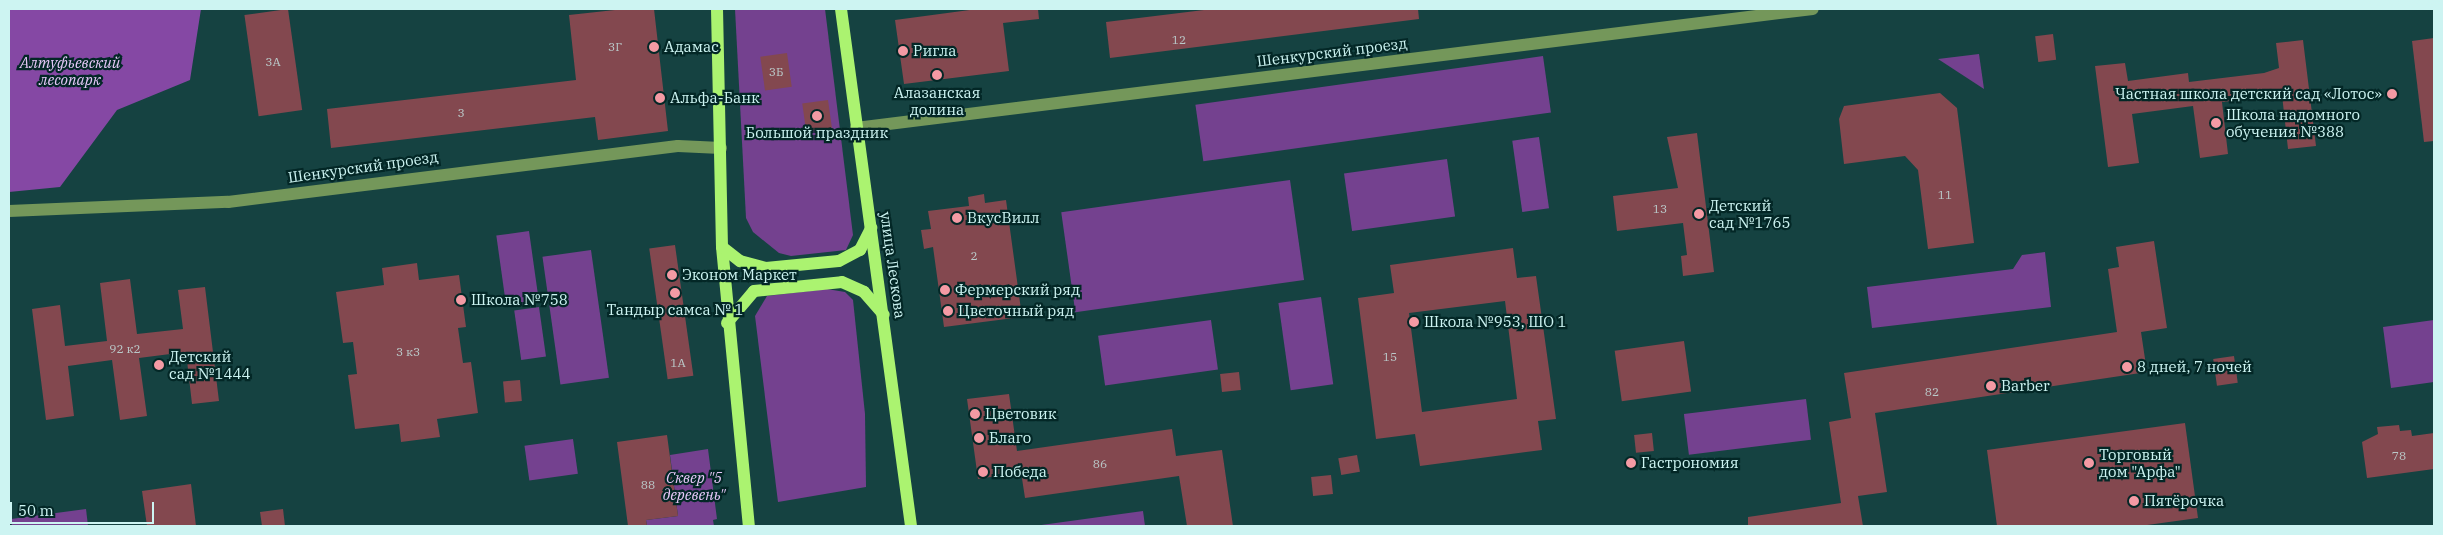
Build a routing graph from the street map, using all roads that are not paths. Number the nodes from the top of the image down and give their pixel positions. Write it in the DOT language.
graph roads {
  1 [pos="717,9"];
  2 [pos="841,9"];
  3 [pos="1813,9"];
  4 [pos="856,128"];
  5 [pos="721,148"];
  6 [pos="9,211"];
  7 [pos="871,227"];
  8 [pos="722,247"];
  9 [pos="884,315"];
  10 [pos="727,323"];
  11 [pos="749,526"];
  12 [pos="910,526"];
  1 -- 5 [label="main road"];
  2 -- 4 [label="main road, улица Лескова"];
  3 -- 4 [label="street, Шенкурский проезд"];
  4 -- 7 [label="main road, улица Лескова"];
  5 -- 6 [label="street, Шенкурский проезд"];
  5 -- 8 [label="main road"];
  7 -- 8 [label="main road"];
  7 -- 9 [label="main road, улица Лескова"];
  8 -- 10 [label="main road"];
  9 -- 10 [label="main road"];
  9 -- 12 [label="main road, улица Лескова"];
  10 -- 11 [label="main road"];
}
